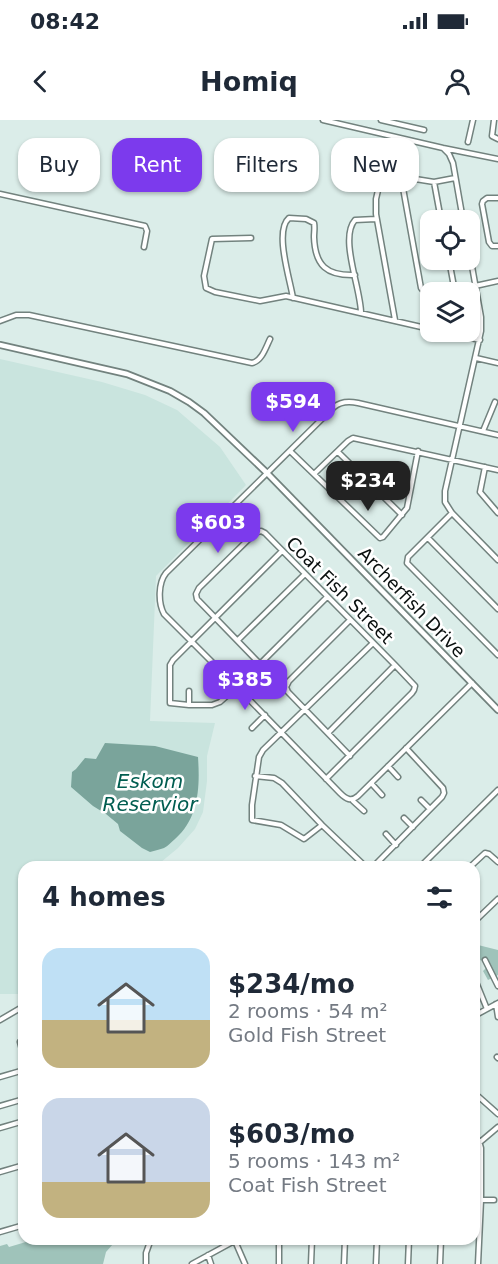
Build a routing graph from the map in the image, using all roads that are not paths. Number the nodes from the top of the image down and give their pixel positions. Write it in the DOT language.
graph roads {
  1 [pos="323,120"];
  2 [pos="381,120"];
  3 [pos="473,120"];
  4 [pos="494,120"];
  5 [pos="424,130"];
  6 [pos="498,139"];
  7 [pos="468,142"];
  8 [pos="443,148"];
  9 [pos="498,159"];
  10 [pos="455,178"];
  11 [pos="419,180"];
  12 [pos="434,182"];
  13 [pos="377,192"];
  14 [pos="404,192"];
  15 [pos="0,194"];
  16 [pos="498,198"];
  17 [pos="439,210"];
  18 [pos="461,210"];
  19 [pos="376,219"];
  20 [pos="251,238"];
  21 [pos="498,246"];
  22 [pos="144,247"];
  23 [pos="355,274"];
  24 [pos="498,281"];
  25 [pos="420,282"];
  26 [pos="480,285"];
  27 [pos="293,298"];
  28 [pos="361,313"];
  29 [pos="480,314"];
  30 [pos="0,321"];
  31 [pos="394,321"];
  32 [pos="420,327"];
  33 [pos="270,339"];
  34 [pos="480,340"];
  35 [pos="480,342"];
  36 [pos="0,345"];
  37 [pos="476,358"];
  38 [pos="498,363"];
  39 [pos="495,402"];
  40 [pos="460,426"];
  41 [pos="483,431"];
  42 [pos="498,435"];
  43 [pos="290,451"];
  44 [pos="338,452"];
  45 [pos="418,452"];
  46 [pos="452,459"];
  47 [pos="485,467"];
  48 [pos="498,470"];
  49 [pos="267,474"];
  50 [pos="314,474"];
  51 [pos="452,513"];
  52 [pos="498,513"];
  53 [pos="402,515"];
  54 [pos="428,538"];
  55 [pos="282,551"];
  56 [pos="498,560"];
  57 [pos="305,574"];
  58 [pos="327,597"];
  59 [pos="498,609"];
  60 [pos="215,618"];
  61 [pos="350,620"];
  62 [pos="238,640"];
  63 [pos="191,642"];
  64 [pos="373,643"];
  65 [pos="498,655"];
  66 [pos="260,664"];
  67 [pos="395,665"];
  68 [pos="472,683"];
  69 [pos="237,687"];
  70 [pos="189,691"];
  71 [pos="189,705"];
  72 [pos="305,709"];
  73 [pos="498,710"];
  74 [pos="265,716"];
  75 [pos="252,728"];
  76 [pos="282,733"];
  77 [pos="328,733"];
  78 [pos="406,748"];
  79 [pos="350,756"];
  80 [pos="388,766"];
  81 [pos="255,776"];
  82 [pos="398,777"];
  83 [pos="326,779"];
  84 [pos="371,783"];
  85 [pos="498,790"];
  86 [pos="382,795"];
  87 [pos="352,800"];
  88 [pos="421,800"];
  89 [pos="430,809"];
  90 [pos="364,810"];
  91 [pos="404,818"];
  92 [pos="322,825"];
  93 [pos="413,827"];
  94 [pos="386,834"];
  95 [pos="396,845"];
  96 [pos="360,861"];
  97 [pos="379,861"];
  98 [pos="426,861"];
  99 [pos="476,861"];
  100 [pos="498,862"];
  101 [pos="498,899"];
  102 [pos="480,916"];
  103 [pos="485,960"];
  104 [pos="498,986"];
  105 [pos="480,992"];
  106 [pos="497,1004"];
  107 [pos="487,1009"];
  108 [pos="18,1010"];
  109 [pos="480,1013"];
  110 [pos="498,1017"];
  111 [pos="0,1020"];
  112 [pos="18,1071"];
  113 [pos="0,1075"];
  114 [pos="480,1098"];
  115 [pos="18,1101"];
  116 [pos="0,1107"];
  117 [pos="498,1114"];
  118 [pos="18,1123"];
  119 [pos="498,1127"];
  120 [pos="0,1128"];
  121 [pos="480,1142"];
  122 [pos="480,1148"];
  123 [pos="481,1153"];
  124 [pos="18,1167"];
  125 [pos="0,1172"];
  126 [pos="481,1185"];
  127 [pos="482,1200"];
  128 [pos="494,1200"];
  129 [pos="18,1227"];
  130 [pos="0,1232"];
  131 [pos="480,1232"];
  132 [pos="149,1245"];
  133 [pos="227,1245"];
  134 [pos="238,1245"];
  135 [pos="279,1245"];
  136 [pos="312,1245"];
  137 [pos="345,1245"];
  138 [pos="377,1245"];
  139 [pos="409,1245"];
  140 [pos="441,1245"];
  141 [pos="479,1245"];
  142 [pos="208,1255"];
  143 [pos="146,1264"];
  144 [pos="192,1264"];
  145 [pos="211,1264"];
  146 [pos="245,1264"];
  147 [pos="279,1264"];
  148 [pos="311,1264"];
  149 [pos="344,1264"];
  150 [pos="376,1264"];
  151 [pos="408,1264"];
  152 [pos="440,1264"];
  153 [pos="478,1264"];
  1 -- 8 [label="street"];
  2 -- 5 [label="street"];
  3 -- 7 [label="street"];
  4 -- 6 [label="street"];
  8 -- 9 [label="street"];
  8 -- 10 [label="street"];
  10 -- 12 [label="street"];
  10 -- 18 [label="street"];
  11 -- 12 [label="street"];
  12 -- 17 [label="street"];
  13 -- 19 [label="street"];
  14 -- 25 [label="street"];
  15 -- 22 [label="street"];
  16 -- 21 [label="street"];
  19 -- 23 [label="street"];
  19 -- 31 [label="street"];
  20 -- 27 [label="street"];
  23 -- 27 [label="street"];
  23 -- 28 [label="street"];
  24 -- 26 [label="street"];
  27 -- 28 [label="street"];
  28 -- 31 [label="street"];
  29 -- 34 [label="street"];
  30 -- 33 [label="street"];
  31 -- 32 [label="street"];
  35 -- 37 [label="street"];
  36 -- 49 [label="street, Archerfish Drive"];
  37 -- 38 [label="street"];
  37 -- 40 [label="street"];
  39 -- 41 [label="street"];
  40 -- 41 [label="street"];
  40 -- 43 [label="street"];
  40 -- 46 [label="street"];
  41 -- 42 [label="street"];
  43 -- 49 [label="street"];
  43 -- 50 [label="street"];
  44 -- 45 [label="street"];
  44 -- 50 [label="street"];
  44 -- 53 [label="street"];
  45 -- 46 [label="street"];
  45 -- 53 [label="street"];
  46 -- 47 [label="street"];
  46 -- 51 [label="street"];
  47 -- 48 [label="street"];
  47 -- 52 [label="street"];
  49 -- 63 [label="street"];
  49 -- 68 [label="street, Archerfish Drive"];
  50 -- 53 [label="street"];
  51 -- 54 [label="street"];
  51 -- 56 [label="street"];
  54 -- 59 [label="street"];
  54 -- 65 [label="street"];
  55 -- 57 [label="street, Coat Fish Street"];
  55 -- 60 [label="street"];
  55 -- 60 [label="street, Coat Fish Street"];
  57 -- 58 [label="street, Coat Fish Street"];
  57 -- 62 [label="street"];
  58 -- 61 [label="street, Coat Fish Street"];
  58 -- 66 [label="street"];
  60 -- 62 [label="street, Coat Fish Street"];
  60 -- 63 [label="street"];
  61 -- 64 [label="street, Coat Fish Street"];
  61 -- 72 [label="street"];
  62 -- 66 [label="street, Coat Fish Street"];
  63 -- 69 [label="street"];
  63 -- 71 [label="street"];
  64 -- 67 [label="street, Coat Fish Street"];
  64 -- 72 [label="street"];
  66 -- 69 [label="street"];
  67 -- 77 [label="street"];
  67 -- 79 [label="street, Coat Fish Street"];
  68 -- 73 [label="street, Archerfish Drive"];
  68 -- 78 [label="street"];
  69 -- 71 [label="street"];
  69 -- 74 [label="street"];
  70 -- 71 [label="street"];
  72 -- 76 [label="street"];
  72 -- 77 [label="street"];
  74 -- 75 [label="street"];
  74 -- 76 [label="street"];
  76 -- 81 [label="street"];
  76 -- 83 [label="street"];
  77 -- 79 [label="street"];
  78 -- 80 [label="street"];
  78 -- 89 [label="street"];
  79 -- 83 [label="street, Coat Fish Street"];
  80 -- 82 [label="street"];
  80 -- 84 [label="street"];
  81 -- 92 [label="street"];
  81 -- 92 [label="street"];
  83 -- 87 [label="street"];
  84 -- 86 [label="street"];
  84 -- 87 [label="street"];
  85 -- 98 [label="street"];
  87 -- 90 [label="street"];
  88 -- 89 [label="street"];
  89 -- 93 [label="street"];
  91 -- 93 [label="street"];
  92 -- 96 [label="street"];
  93 -- 95 [label="street"];
  94 -- 95 [label="street"];
  95 -- 97 [label="street"];
  99 -- 100 [label="street"];
  101 -- 102 [label="street"];
  103 -- 104 [label="street"];
  105 -- 107 [label="street"];
  106 -- 107 [label="street"];
  106 -- 110 [label="street"];
  107 -- 109 [label="street"];
  108 -- 111 [label="street"];
  112 -- 113 [label="street"];
  114 -- 117 [label="street"];
  115 -- 116 [label="street"];
  118 -- 120 [label="street"];
  119 -- 121 [label="street"];
  122 -- 123 [label="street"];
  123 -- 126 [label="street"];
  124 -- 125 [label="street"];
  126 -- 127 [label="street"];
  127 -- 128 [label="street"];
  127 -- 131 [label="street"];
  129 -- 130 [label="street"];
  132 -- 143 [label="street"];
  133 -- 142 [label="street"];
  134 -- 146 [label="street"];
  135 -- 147 [label="street"];
  136 -- 148 [label="street"];
  137 -- 149 [label="street"];
  138 -- 150 [label="street"];
  139 -- 151 [label="street"];
  140 -- 152 [label="street"];
  141 -- 153 [label="street"];
  142 -- 144 [label="street"];
  142 -- 145 [label="street"];
}
